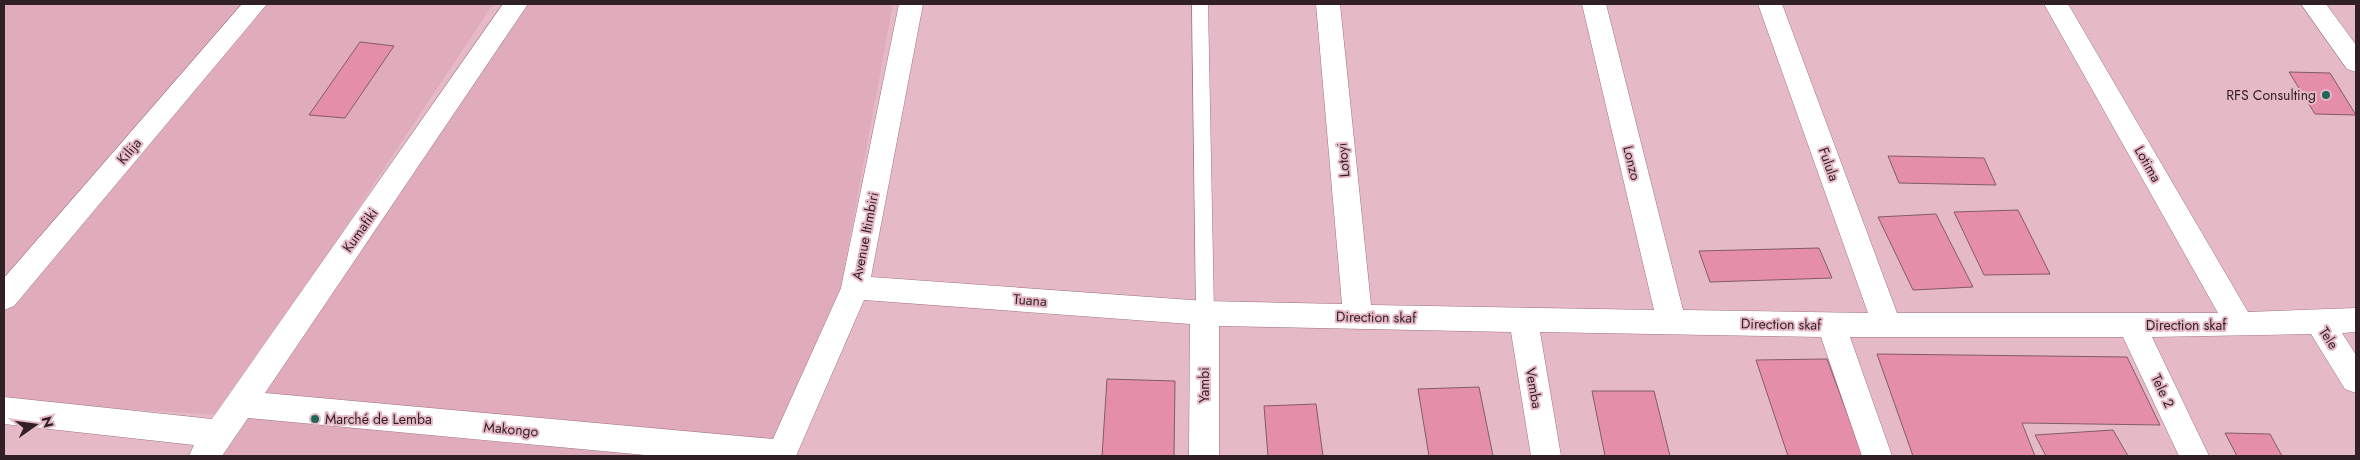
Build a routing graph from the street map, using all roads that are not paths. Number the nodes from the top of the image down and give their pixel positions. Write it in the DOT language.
graph roads {
  1 [pos="255,4"];
  2 [pos="516,4"];
  3 [pos="911,4"];
  4 [pos="1200,4"];
  5 [pos="1328,4"];
  6 [pos="1594,4"];
  7 [pos="1770,4"];
  8 [pos="2056,4"];
  9 [pos="2313,4"];
  10 [pos="2356,63"];
  11 [pos="855,288"];
  12 [pos="4,298"];
  13 [pos="1205,313"];
  14 [pos="1358,317"];
  15 [pos="1523,319"];
  16 [pos="2356,320"];
  17 [pos="2318,321"];
  18 [pos="1671,322"];
  19 [pos="1831,325"];
  20 [pos="1888,325"];
  21 [pos="2132,325"];
  22 [pos="2240,325"];
  23 [pos="2356,380"];
  24 [pos="240,404"];
  25 [pos="4,411"];
  26 [pos="211,445"];
  27 [pos="781,455"];
  28 [pos="1204,456"];
  29 [pos="1546,456"];
  30 [pos="1877,456"];
  31 [pos="2194,456"];
  1 -- 12 [label="street, Kilija"];
  2 -- 24 [label="street, Kumafiki"];
  3 -- 11 [label="street, Avenue Itimbiri"];
  4 -- 13 [label="lane"];
  5 -- 14 [label="street, Lotoyi"];
  6 -- 18 [label="street, Lonzo"];
  7 -- 20 [label="street, Fulula"];
  8 -- 22 [label="street, Lotima"];
  9 -- 10 [label="street"];
  11 -- 13 [label="street, Tuana"];
  11 -- 27 [label="street, Avenue Itimbiri"];
  13 -- 14 [label="street, Direction skaf"];
  13 -- 28 [label="street, Yambi"];
  14 -- 15 [label="street, Direction skaf"];
  15 -- 18 [label="street, Direction skaf"];
  15 -- 29 [label="street, Vemba"];
  16 -- 17 [label="street, Direction skaf"];
  17 -- 22 [label="street, Direction skaf"];
  17 -- 23 [label="street, Tele"];
  18 -- 19 [label="street, Direction skaf"];
  19 -- 20 [label="street, Direction skaf"];
  19 -- 30 [label="street"];
  20 -- 21 [label="street, Direction skaf"];
  21 -- 22 [label="street, Direction skaf"];
  21 -- 31 [label="street, Tele 2"];
  24 -- 26 [label="street, Kumafiki"];
  24 -- 27 [label="street, Makongo"];
  25 -- 26 [label="street"];
}
